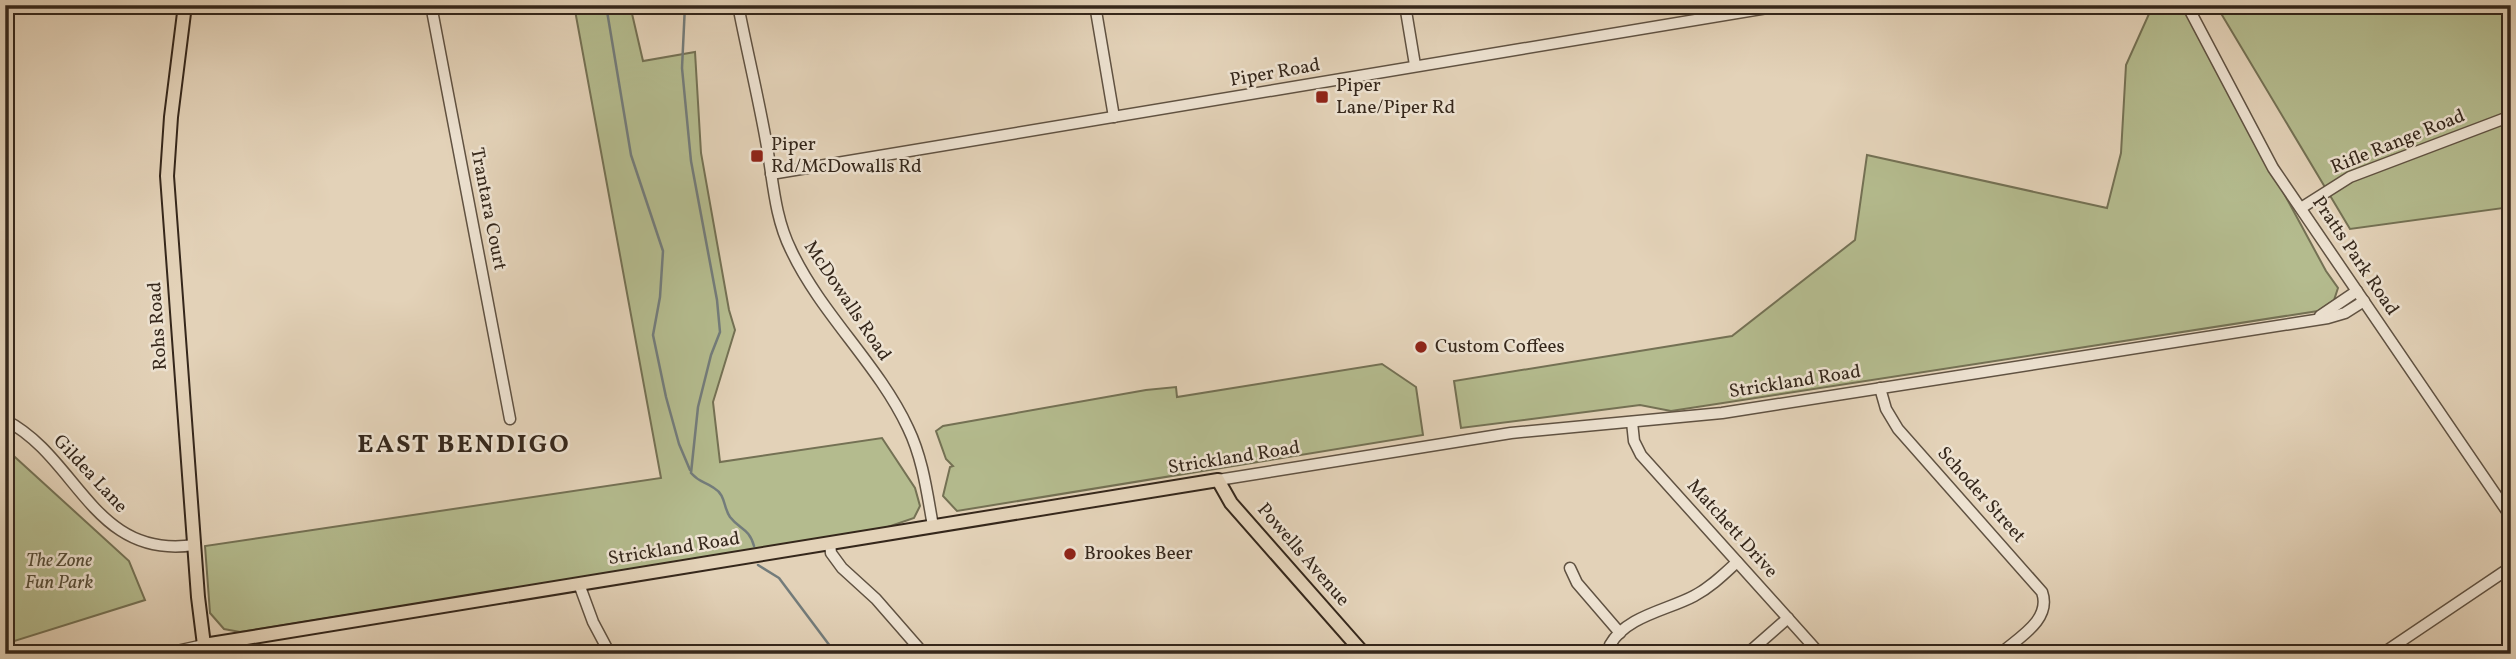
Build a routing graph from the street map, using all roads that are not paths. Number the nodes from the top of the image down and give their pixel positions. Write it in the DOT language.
graph roads {
  1 [pos="185,5"];
  2 [pos="431,5"];
  3 [pos="738,5"];
  4 [pos="1095,5"];
  5 [pos="1405,5"];
  6 [pos="1785,5"];
  7 [pos="2187,5"];
  8 [pos="1734,9"];
  9 [pos="1415,65"];
  10 [pos="2511,116"];
  11 [pos="1114,117"];
  12 [pos="771,174"];
  13 [pos="2301,208"];
  14 [pos="2357,291"];
  15 [pos="2364,301"];
  16 [pos="2313,319"];
  17 [pos="1880,388"];
  18 [pos="510,419"];
  19 [pos="5,420"];
  20 [pos="1632,422"];
  21 [pos="1218,480"];
  22 [pos="2511,517"];
  23 [pos="933,526"];
  24 [pos="830,543"];
  25 [pos="194,545"];
  26 [pos="1738,562"];
  27 [pos="2511,567"];
  28 [pos="1570,568"];
  29 [pos="579,584"];
  30 [pos="1788,618"];
  31 [pos="1620,633"];
  32 [pos="204,645"];
  33 [pos="163,654"];
  34 [pos="610,654"];
  35 [pos="924,654"];
  36 [pos="1364,654"];
  37 [pos="1612,654"];
  38 [pos="1746,654"];
  39 [pos="1820,654"];
  40 [pos="2000,654"];
  41 [pos="2382,654"];
  1 -- 25 [label="main road, Rohs Road"];
  2 -- 18 [label="street, Trantara Court"];
  3 -- 12 [label="street, McDowalls Road"];
  4 -- 11 [label="street"];
  5 -- 9 [label="street"];
  6 -- 8 [label="street, Piper Road"];
  7 -- 13 [label="street, Pratts Park Road"];
  8 -- 9 [label="street, Piper Road"];
  9 -- 11 [label="street, Piper Road"];
  10 -- 13 [label="street, Rifle Range Road"];
  11 -- 12 [label="street, Piper Road"];
  12 -- 23 [label="street, McDowalls Road"];
  13 -- 14 [label="street, Pratts Park Road"];
  14 -- 15 [label="street, Pratts Park Road"];
  14 -- 16 [label="street, Strickland Road"];
  15 -- 16 [label="street, Strickland Road"];
  15 -- 22 [label="street, Pratts Park Road"];
  16 -- 17 [label="street, Strickland Road"];
  17 -- 20 [label="street, Strickland Road"];
  17 -- 40 [label="street, Schoder Street"];
  19 -- 25 [label="street, Gildea Lane"];
  20 -- 21 [label="street, Strickland Road"];
  20 -- 26 [label="street, Matchett Drive"];
  21 -- 23 [label="main road, Strickland Road"];
  21 -- 36 [label="main road, Powells Avenue"];
  23 -- 24 [label="main road, Strickland Road"];
  24 -- 29 [label="main road, Strickland Road"];
  24 -- 35 [label="street"];
  25 -- 32 [label="main road, Rohs Road"];
  26 -- 30 [label="street, Matchett Drive"];
  26 -- 31 [label="street"];
  27 -- 41 [label="street"];
  28 -- 31 [label="street"];
  29 -- 32 [label="main road, Strickland Road"];
  29 -- 34 [label="street"];
  30 -- 38 [label="street"];
  30 -- 39 [label="street, Matchett Drive"];
  31 -- 37 [label="street"];
  32 -- 33 [label="street, Strickland Road"];
}
